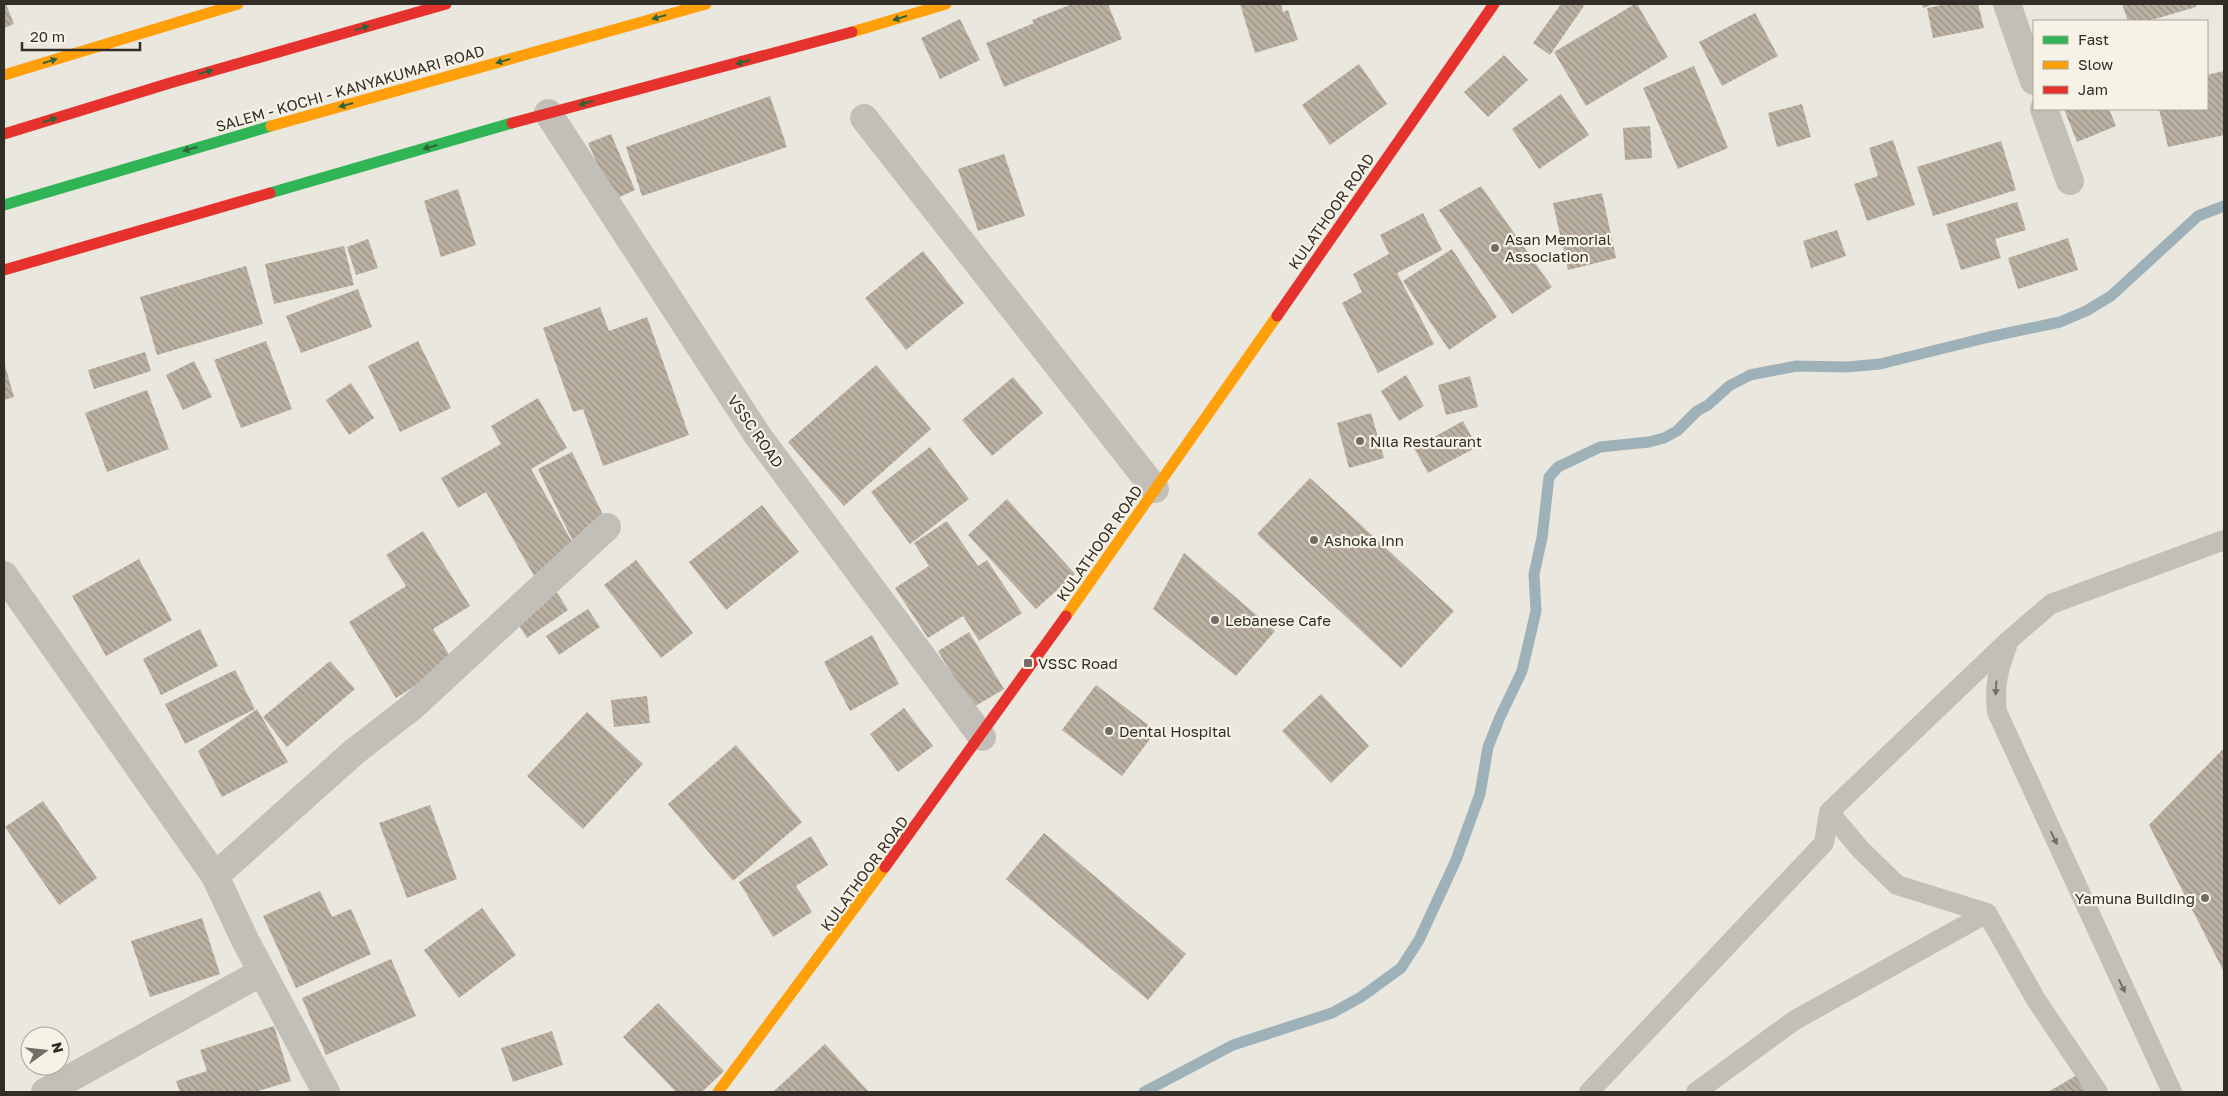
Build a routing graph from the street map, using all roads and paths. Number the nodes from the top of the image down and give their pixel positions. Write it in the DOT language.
graph roads {
  1 [pos="238,4"];
  2 [pos="446,4"];
  3 [pos="706,4"];
  4 [pos="946,4"];
  5 [pos="1494,4"];
  6 [pos="2006,4"];
  7 [pos="4,75"];
  8 [pos="2033,79"];
  9 [pos="2044,110"];
  10 [pos="548,113"];
  11 [pos="864,118"];
  12 [pos="4,134"];
  13 [pos="2070,180"];
  14 [pos="4,205"];
  15 [pos="4,270"];
  16 [pos="1155,488"];
  17 [pos="607,527"];
  18 [pos="2224,540"];
  19 [pos="4,575"];
  20 [pos="2008,641"];
  21 [pos="982,737"];
  22 [pos="1829,812"];
  23 [pos="215,876"];
  24 [pos="1987,913"];
  25 [pos="262,972"];
  26 [pos="45,1092"];
  27 [pos="326,1092"];
  28 [pos="718,1092"];
  29 [pos="1588,1092"];
  30 [pos="1696,1092"];
  31 [pos="2098,1092"];
  32 [pos="2172,1092"];
  7 -- 1 [label="main road, one-way"];
  12 -- 2 [label="main road, one-way"];
  3 -- 14 [label="main road, SALEM - KOCHI - KANYAKUMARI ROAD, one-way"];
  4 -- 10 [label="main road, one-way"];
  5 -- 16 [label="main road, KULATHOOR ROAD"];
  6 -- 8 [label="street"];
  9 -- 13 [label="street"];
  10 -- 15 [label="main road, one-way"];
  10 -- 21 [label="street, VSSC ROAD"];
  11 -- 16 [label="street"];
  16 -- 21 [label="main road, KULATHOOR ROAD"];
  17 -- 23 [label="street"];
  18 -- 20 [label="lane"];
  19 -- 23 [label="street"];
  20 -- 22 [label="lane"];
  20 -- 32 [label="lane, one-way"];
  21 -- 28 [label="main road, KULATHOOR ROAD"];
  22 -- 24 [label="lane"];
  22 -- 29 [label="lane"];
  23 -- 25 [label="street"];
  24 -- 30 [label="lane"];
  24 -- 31 [label="lane"];
  25 -- 26 [label="street"];
  25 -- 27 [label="street"];
}
